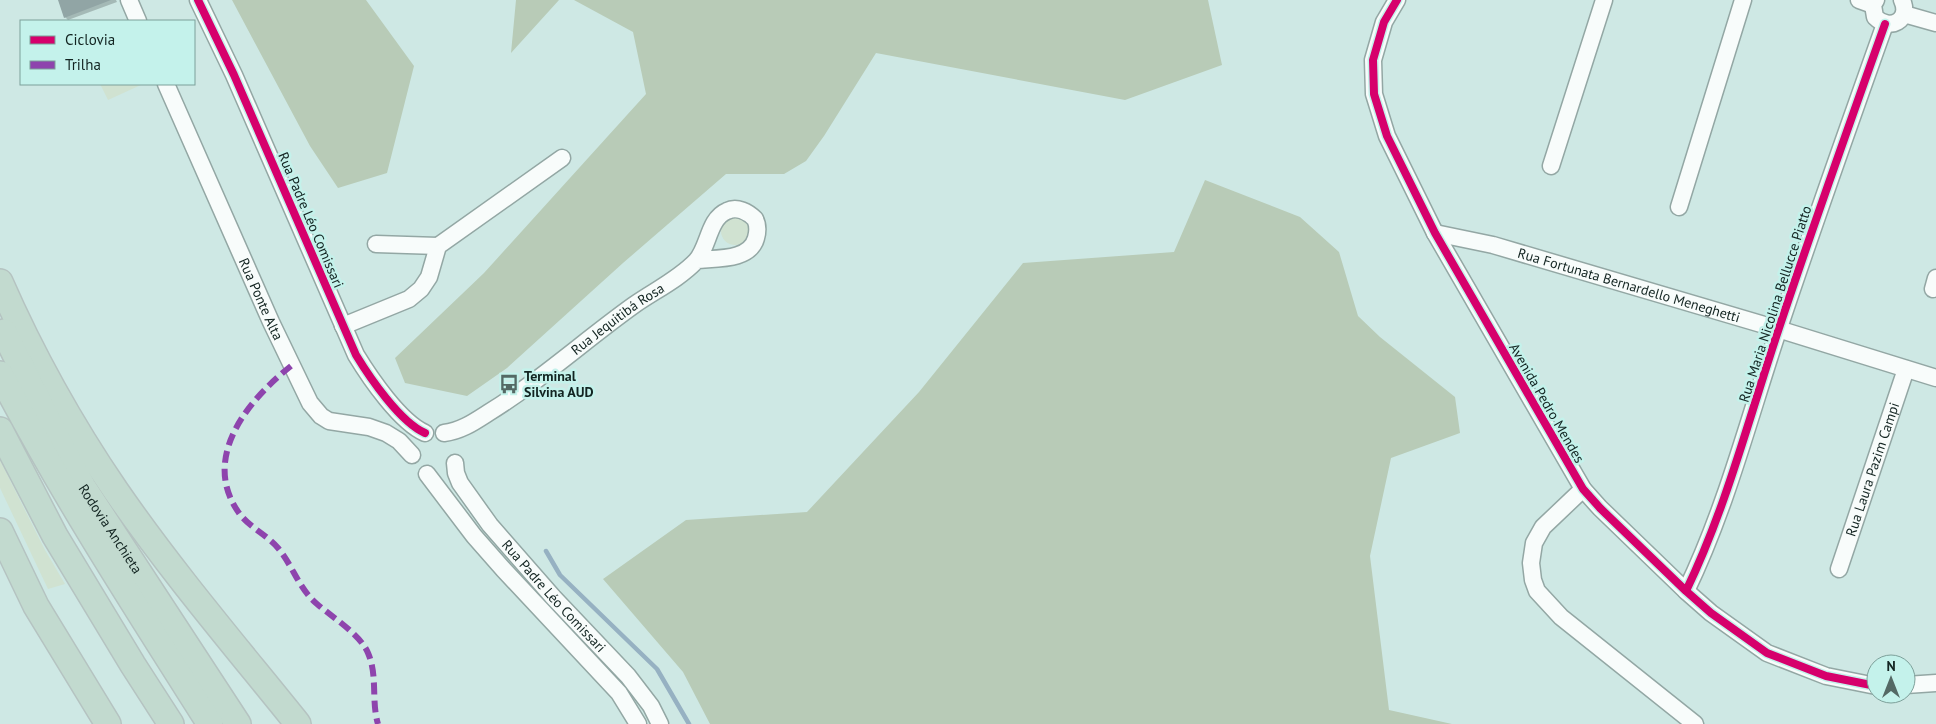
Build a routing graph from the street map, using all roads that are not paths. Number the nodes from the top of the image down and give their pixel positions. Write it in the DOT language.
graph roads {
  1 [pos="129,0"];
  2 [pos="198,0"];
  3 [pos="1397,0"];
  4 [pos="1604,0"];
  5 [pos="1743,0"];
  6 [pos="1869,2"];
  7 [pos="1903,7"];
  8 [pos="138,20"];
  9 [pos="1936,23"];
  10 [pos="1885,24"];
  11 [pos="166,85"];
  12 [pos="562,158"];
  13 [pos="1551,166"];
  14 [pos="1679,206"];
  15 [pos="1435,232"];
  16 [pos="376,244"];
  17 [pos="438,246"];
  18 [pos="697,260"];
  19 [pos="0,282"];
  20 [pos="0,322"];
  21 [pos="343,326"];
  22 [pos="1778,329"];
  23 [pos="1906,369"];
  24 [pos="0,374"];
  25 [pos="1936,378"];
  26 [pos="0,430"];
  27 [pos="425,433"];
  28 [pos="449,439"];
  29 [pos="412,455"];
  30 [pos="455,463"];
  31 [pos="427,474"];
  32 [pos="1583,489"];
  33 [pos="0,531"];
  34 [pos="1839,569"];
  35 [pos="1686,591"];
  36 [pos="1936,683"];
  37 [pos="1866,684"];
  38 [pos="1916,684"];
  39 [pos="108,724"];
  40 [pos="171,724"];
  41 [pos="210,724"];
  42 [pos="238,724"];
  43 [pos="298,724"];
  44 [pos="638,724"];
  45 [pos="660,724"];
  46 [pos="1695,724"];
  1 -- 8 [label="street"];
  2 -- 21 [label="street, Rua Padre Léo Comissari"];
  3 -- 15 [label="street, Avenida Pedro Mendes"];
  4 -- 13 [label="street"];
  5 -- 14 [label="street"];
  6 -- 10 [label="street"];
  7 -- 9 [label="street"];
  7 -- 10 [label="street"];
  10 -- 22 [label="street, Rua Maria Nicolina Bellucce Piatto"];
  11 -- 29 [label="street, Rua Ponte Alta"];
  12 -- 17 [label="street"];
  15 -- 22 [label="street, Rua Fortunata Bernardello Meneghetti"];
  15 -- 32 [label="street, Avenida Pedro Mendes"];
  16 -- 17 [label="street"];
  17 -- 21 [label="street"];
  18 -- 28 [label="street, Rua Jequitibá Rosa"];
  19 -- 43 [label="highway"];
  20 -- 42 [label="highway, Rodovia Anchieta"];
  21 -- 27 [label="street, Rua Padre Léo Comissari"];
  22 -- 23 [label="street, Rua Fortunata Bernardello Meneghetti"];
  22 -- 35 [label="street, Rua Maria Nicolina Bellucce Piatto"];
  23 -- 25 [label="street, Rua Fortunata Bernardello Meneghetti"];
  23 -- 34 [label="street, Rua Laura Pazim Campi"];
  24 -- 41 [label="highway, Rodovia Anchieta"];
  26 -- 40 [label="highway"];
  27 -- 28 [label="street"];
  27 -- 29 [label="street"];
  28 -- 30 [label="street"];
  29 -- 31 [label="street"];
  30 -- 31 [label="street"];
  30 -- 45 [label="street, Rua Padre Léo Comissari"];
  31 -- 44 [label="street, Rua Padre Léo Comissari"];
  32 -- 35 [label="street, Avenida Pedro Mendes"];
  32 -- 46 [label="street"];
  33 -- 39 [label="highway"];
  35 -- 37 [label="street, Avenida Pedro Mendes"];
  36 -- 38 [label="street"];
}
